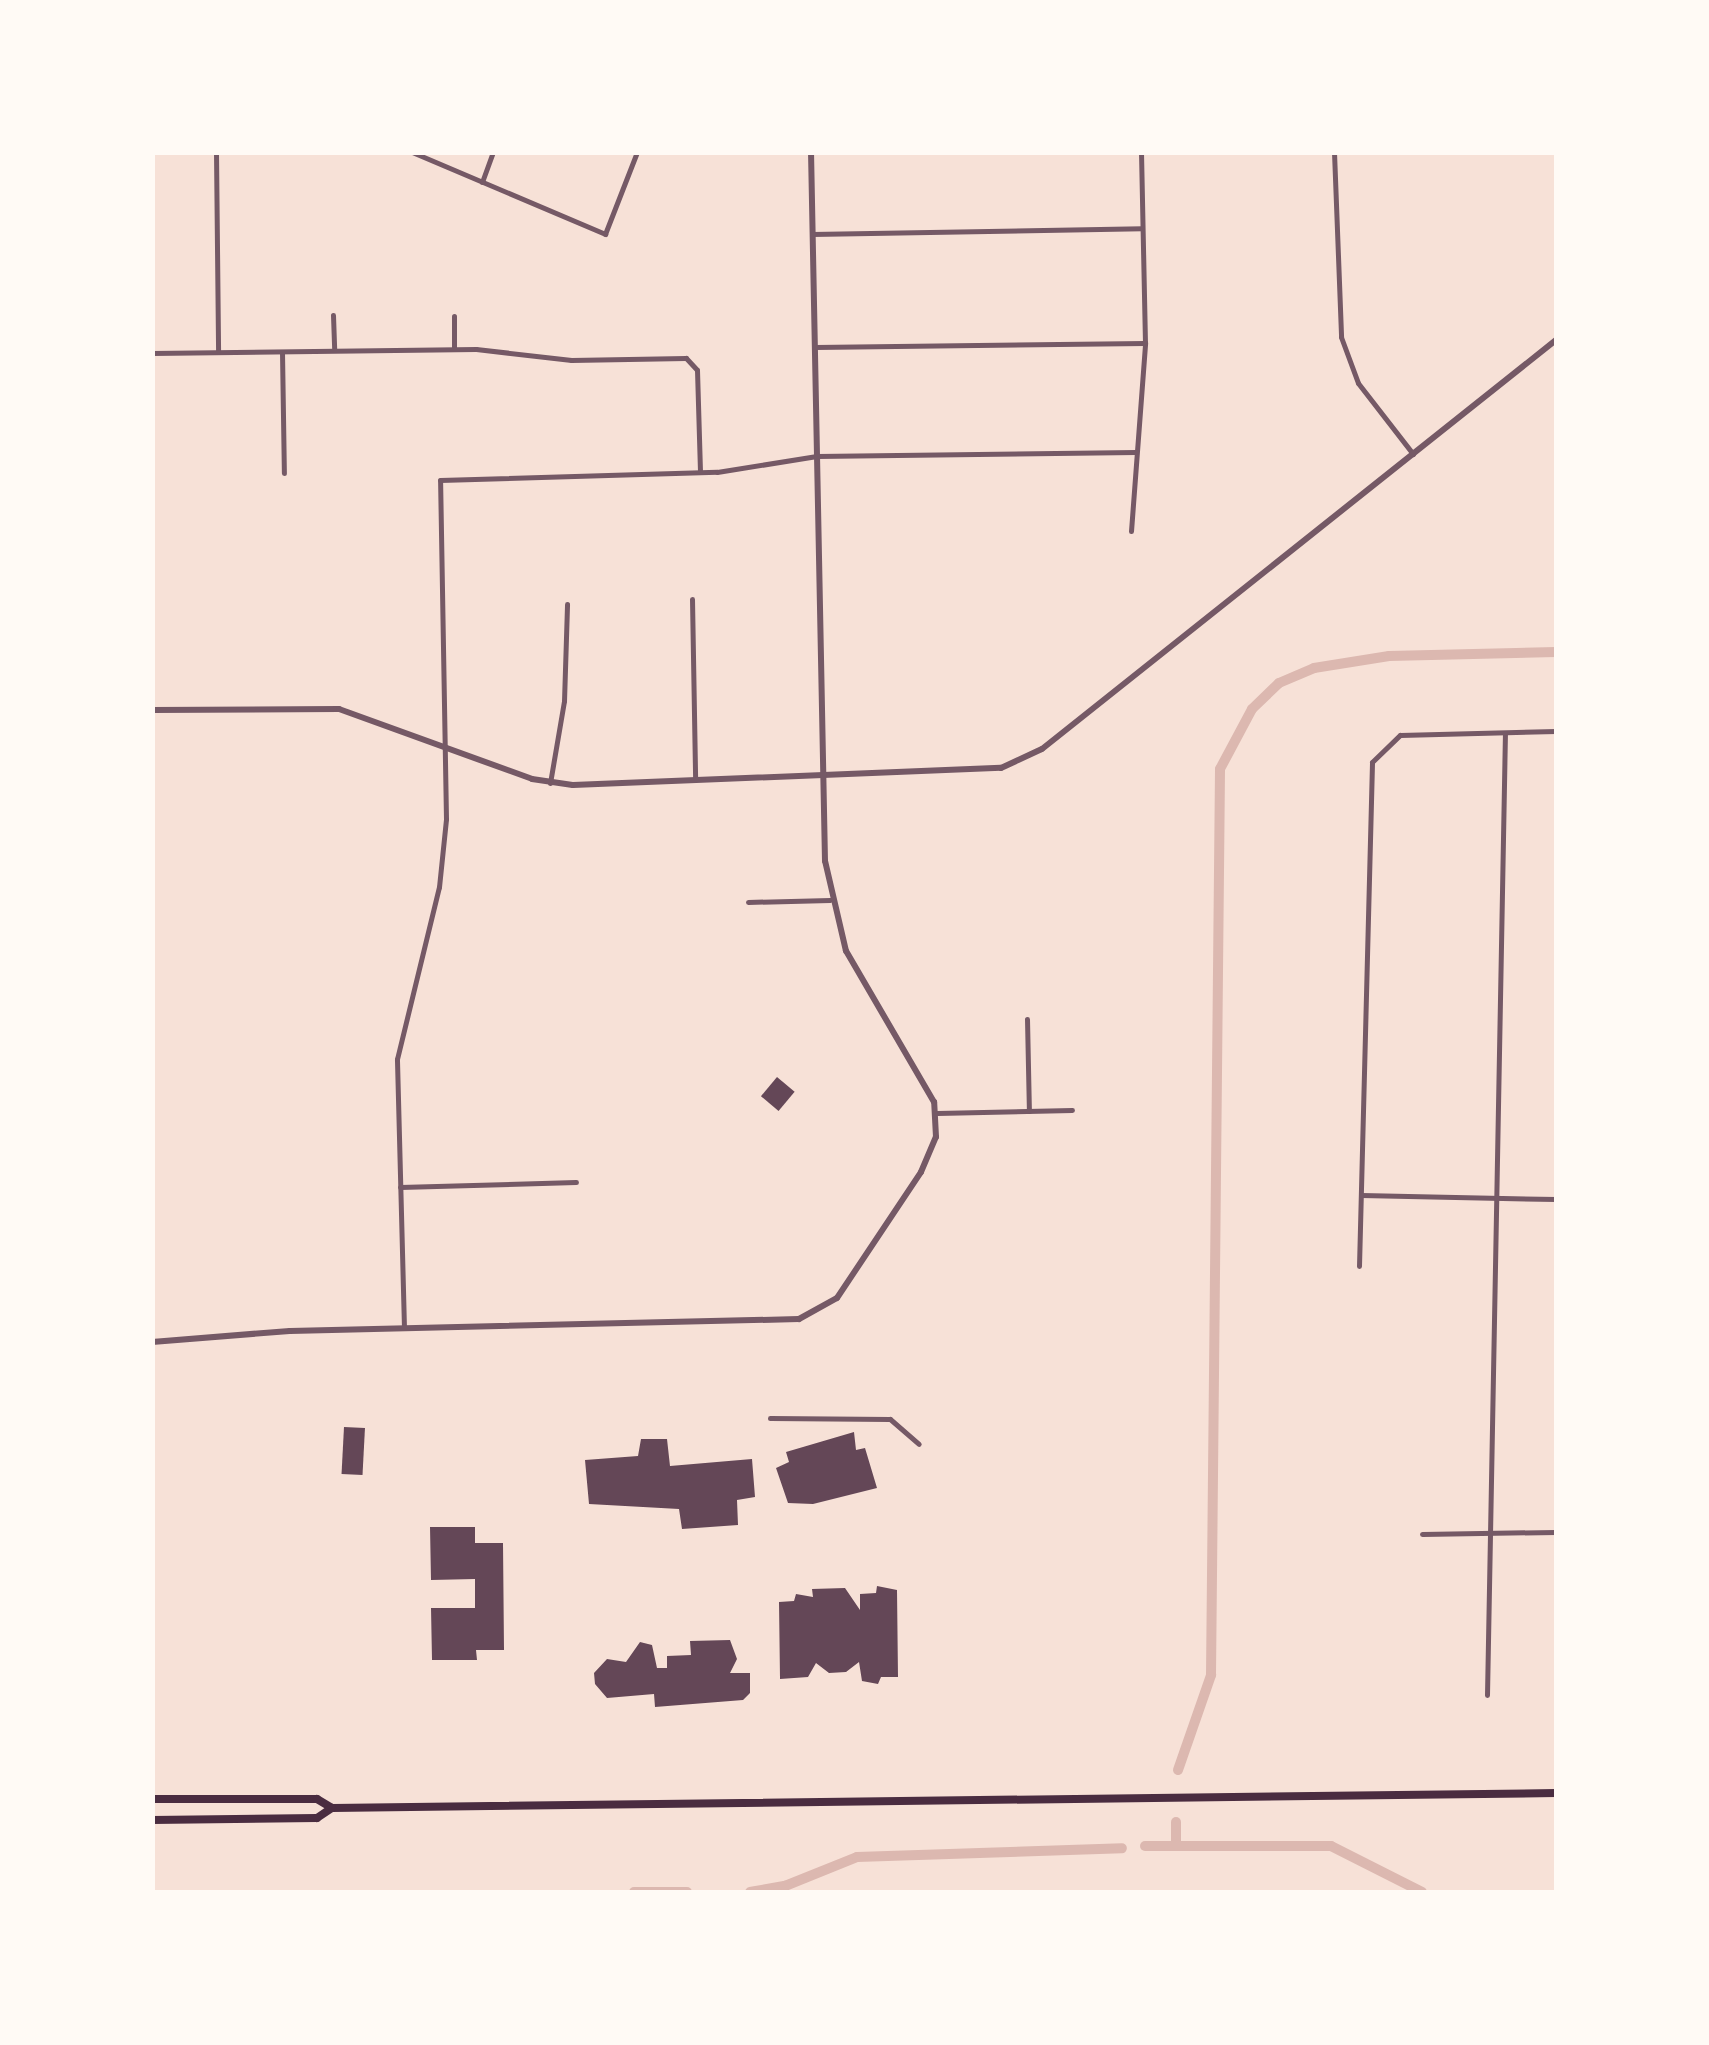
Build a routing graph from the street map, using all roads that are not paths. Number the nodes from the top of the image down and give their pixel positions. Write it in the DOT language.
graph roads {
  1 [pos="216,152"];
  2 [pos="412,152"];
  3 [pos="493,152"];
  4 [pos="638,152"];
  5 [pos="810,152"];
  6 [pos="1140,152"];
  7 [pos="1334,152"];
  8 [pos="482,183"];
  9 [pos="1142,228"];
  10 [pos="812,234"];
  11 [pos="333,315"];
  12 [pos="454,316"];
  13 [pos="1556,340"];
  14 [pos="1145,344"];
  15 [pos="814,347"];
  16 [pos="454,349"];
  17 [pos="334,350"];
  18 [pos="218,352"];
  19 [pos="282,352"];
  20 [pos="152,353"];
  21 [pos="1136,452"];
  22 [pos="1413,454"];
  23 [pos="817,456"];
  24 [pos="700,472"];
  25 [pos="284,473"];
  26 [pos="1131,531"];
  27 [pos="692,599"];
  28 [pos="567,604"];
  29 [pos="152,710"];
  30 [pos="1556,731"];
  31 [pos="1505,732"];
  32 [pos="446,746"];
  33 [pos="824,780"];
  34 [pos="695,782"];
  35 [pos="550,783"];
  36 [pos="830,900"];
  37 [pos="748,902"];
  38 [pos="1027,1018"];
  39 [pos="1072,1110"];
  40 [pos="1029,1111"];
  41 [pos="937,1113"];
  42 [pos="576,1182"];
  43 [pos="400,1187"];
  44 [pos="1362,1195"];
  45 [pos="1496,1198"];
  46 [pos="1556,1200"];
  47 [pos="1359,1266"];
  48 [pos="404,1329"];
  49 [pos="152,1342"];
  50 [pos="770,1418"];
  51 [pos="919,1444"];
  52 [pos="1556,1532"];
  53 [pos="1422,1534"];
  54 [pos="1489,1534"];
  55 [pos="1487,1694"];
  56 [pos="1556,1793"];
  57 [pos="152,1799"];
  58 [pos="332,1808"];
  59 [pos="152,1820"];
  1 -- 18 [label="street"];
  2 -- 8 [label="street"];
  3 -- 8 [label="street"];
  4 -- 8 [label="street"];
  5 -- 10 [label="street"];
  6 -- 9 [label="street"];
  7 -- 22 [label="street"];
  9 -- 10 [label="street"];
  9 -- 14 [label="street"];
  10 -- 15 [label="street"];
  11 -- 17 [label="street"];
  12 -- 16 [label="street"];
  13 -- 22 [label="street"];
  14 -- 15 [label="street"];
  14 -- 21 [label="street"];
  15 -- 23 [label="street"];
  16 -- 17 [label="street"];
  16 -- 24 [label="street"];
  17 -- 19 [label="street"];
  18 -- 19 [label="street"];
  18 -- 20 [label="street"];
  19 -- 25 [label="street"];
  21 -- 23 [label="street"];
  21 -- 26 [label="street"];
  22 -- 33 [label="street"];
  23 -- 24 [label="street"];
  23 -- 33 [label="street"];
  24 -- 32 [label="street"];
  27 -- 34 [label="street"];
  28 -- 35 [label="street"];
  29 -- 32 [label="street"];
  30 -- 31 [label="street"];
  31 -- 44 [label="street"];
  31 -- 45 [label="street"];
  32 -- 35 [label="street"];
  32 -- 43 [label="street"];
  33 -- 34 [label="street"];
  33 -- 36 [label="street"];
  34 -- 35 [label="street"];
  36 -- 37 [label="street"];
  36 -- 41 [label="street"];
  38 -- 40 [label="street"];
  39 -- 40 [label="street"];
  40 -- 41 [label="street"];
  41 -- 48 [label="street"];
  42 -- 43 [label="street"];
  43 -- 48 [label="street"];
  44 -- 45 [label="street"];
  44 -- 47 [label="street"];
  45 -- 46 [label="street"];
  45 -- 54 [label="street"];
  48 -- 49 [label="street"];
  50 -- 51 [label="street"];
  52 -- 54 [label="street"];
  53 -- 54 [label="street"];
  54 -- 55 [label="street"];
  56 -- 58 [label="main road"];
  57 -- 58 [label="main road"];
  58 -- 59 [label="main road"];
}
